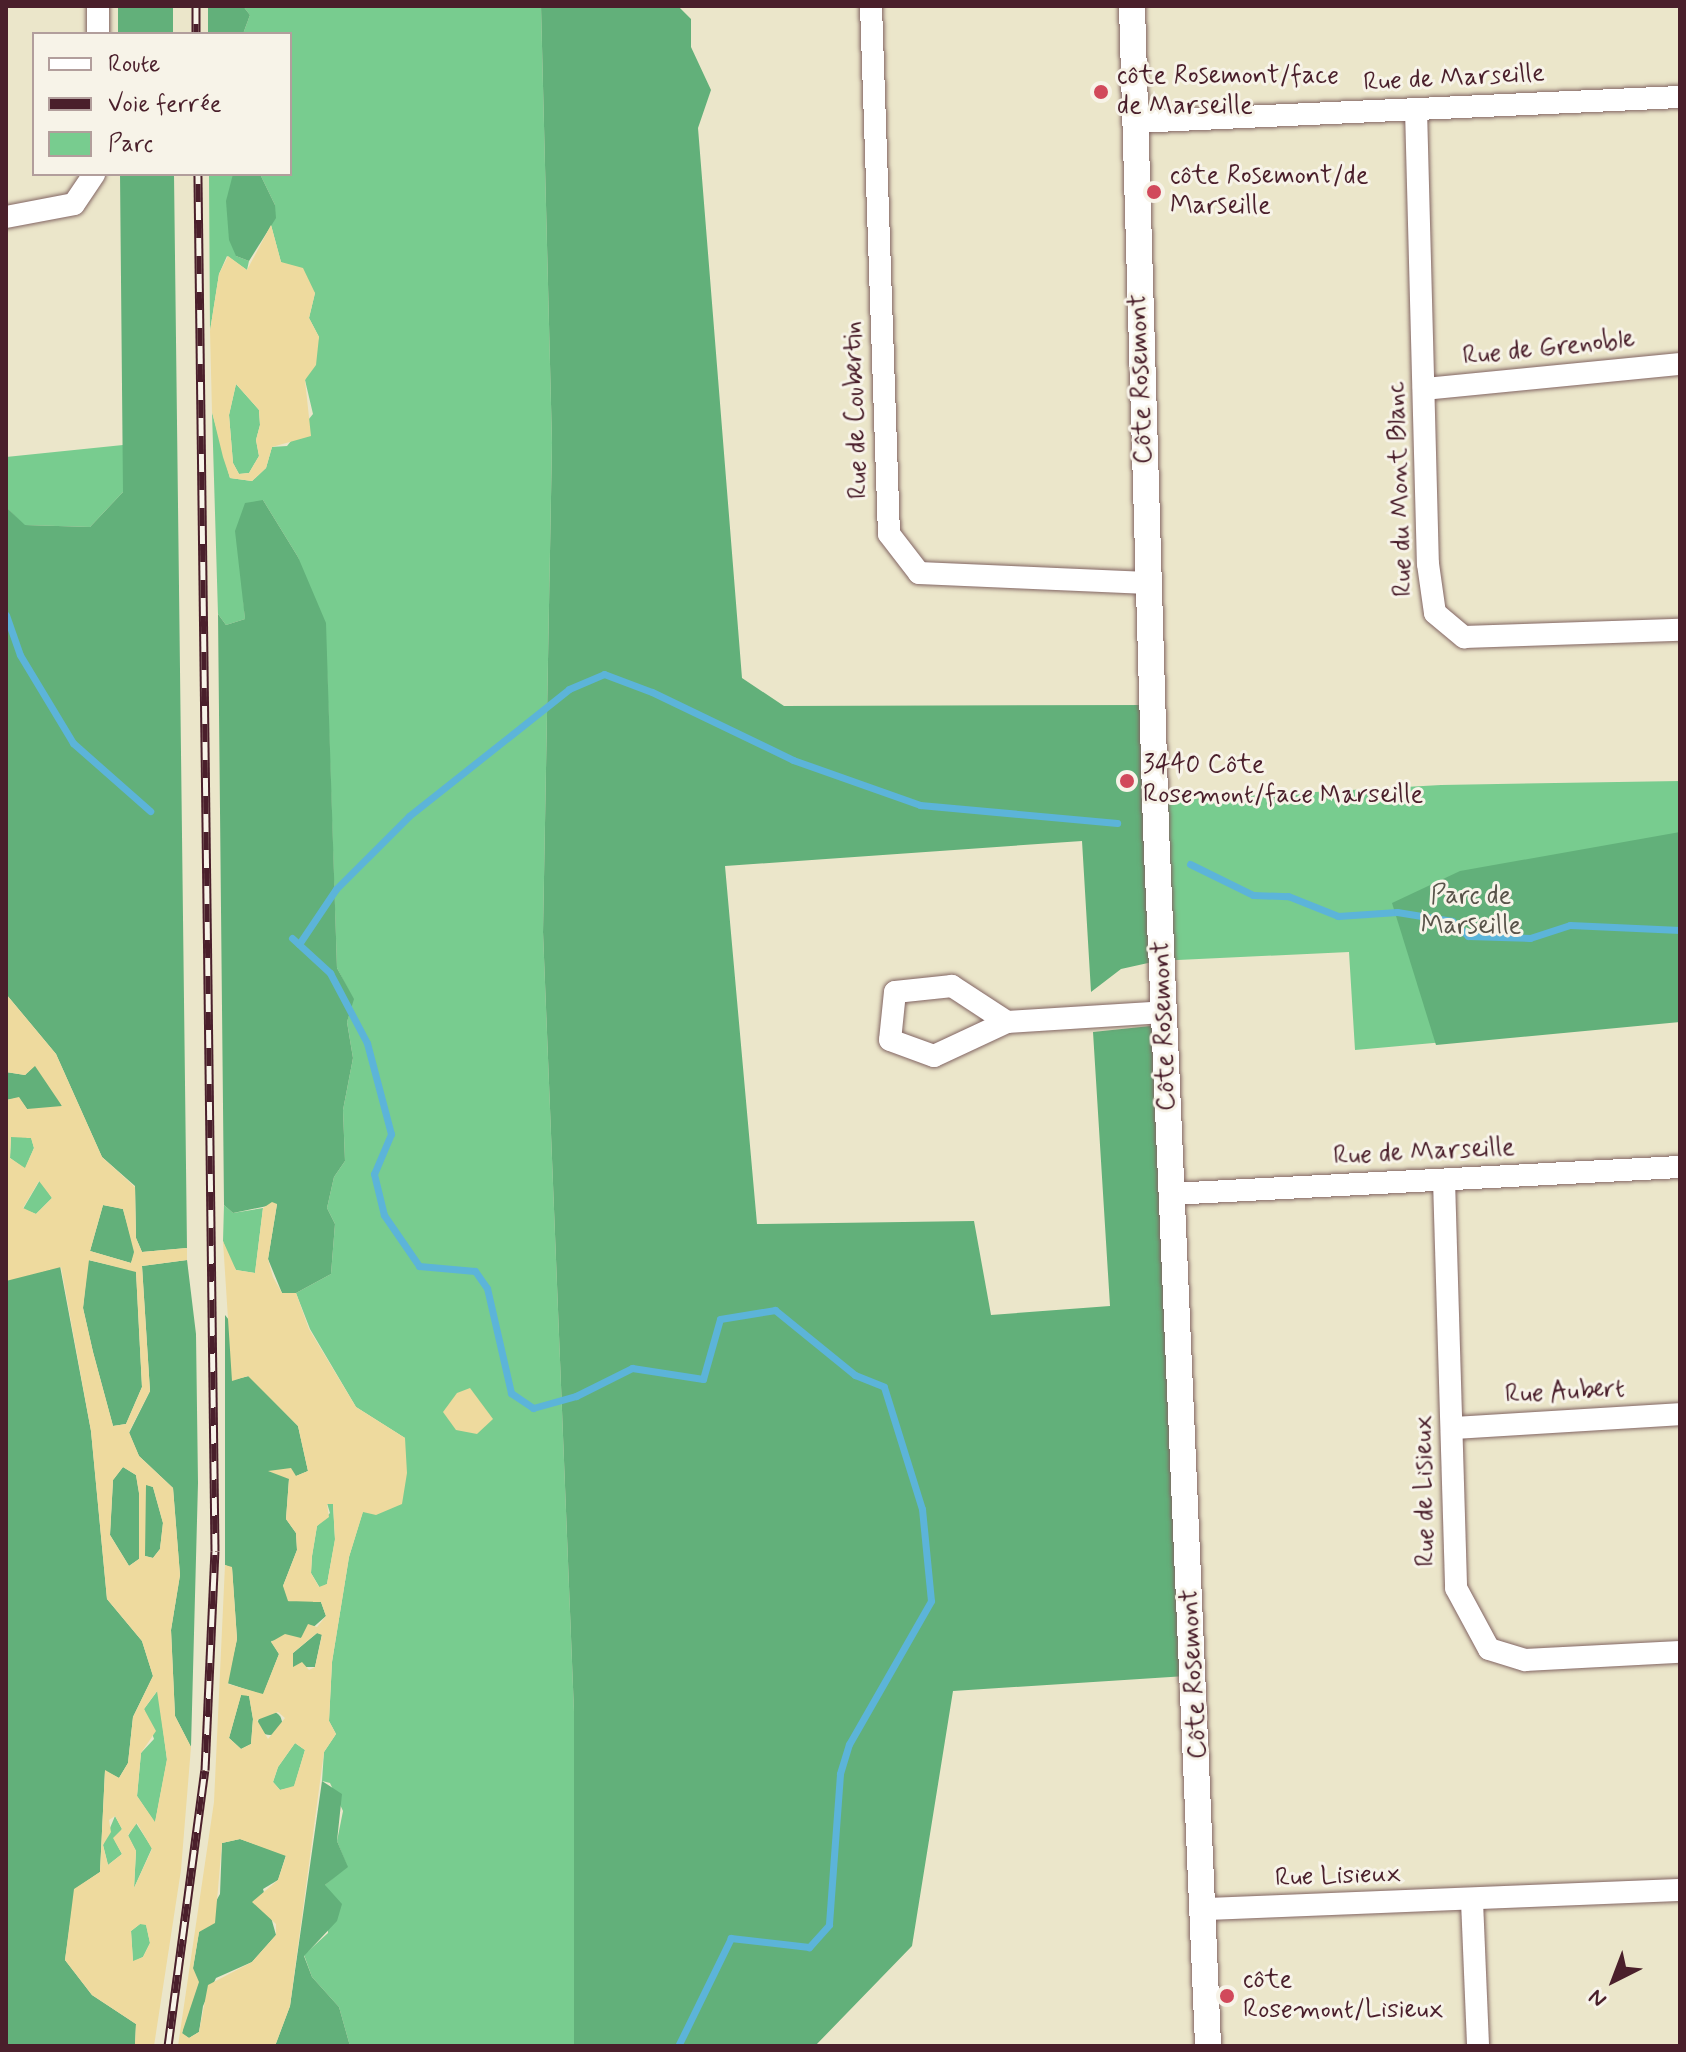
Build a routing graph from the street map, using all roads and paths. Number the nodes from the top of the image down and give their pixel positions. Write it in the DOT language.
graph roads {
  1 [pos="98,6"];
  2 [pos="871,6"];
  3 [pos="1132,6"];
  4 [pos="98,32"];
  5 [pos="1680,97"];
  6 [pos="1416,109"];
  7 [pos="1135,122"];
  8 [pos="93,176"];
  9 [pos="6,217"];
  10 [pos="1680,364"];
  11 [pos="1424,389"];
  12 [pos="1148,583"];
  13 [pos="1680,630"];
  14 [pos="1164,1012"];
  15 [pos="1007,1022"];
  16 [pos="1680,1167"];
  17 [pos="1444,1180"];
  18 [pos="1171,1194"];
  19 [pos="1680,1414"];
  20 [pos="1453,1428"];
  21 [pos="1680,1652"];
  22 [pos="1680,1890"];
  23 [pos="1472,1901"];
  24 [pos="1206,1909"];
  25 [pos="1208,2046"];
  26 [pos="1478,2046"];
  1 -- 4 [label="street"];
  2 -- 12 [label="street, Rue de Coubertin"];
  3 -- 7 [label="street, Côte Rosemont"];
  5 -- 6 [label="street, Rue de Marseille"];
  6 -- 7 [label="street, Rue de Marseille"];
  6 -- 11 [label="street, Rue du Mont Blanc"];
  7 -- 12 [label="street, Côte Rosemont"];
  8 -- 9 [label="street"];
  10 -- 11 [label="street, Rue de Grenoble"];
  11 -- 13 [label="street, Rue du Mont Blanc"];
  12 -- 14 [label="street, Côte Rosemont"];
  14 -- 15 [label="street"];
  14 -- 18 [label="street, Côte Rosemont"];
  15 -- 15 [label="street"];
  16 -- 17 [label="street, Rue de Marseille"];
  17 -- 18 [label="street, Rue de Marseille"];
  17 -- 20 [label="street, Rue de Lisieux"];
  18 -- 24 [label="street, Côte Rosemont"];
  19 -- 20 [label="street, Rue Aubert"];
  20 -- 21 [label="street, Rue de Lisieux"];
  22 -- 23 [label="street"];
  23 -- 24 [label="street, Rue Lisieux"];
  23 -- 26 [label="street"];
  24 -- 25 [label="street, Côte Rosemont"];
}
